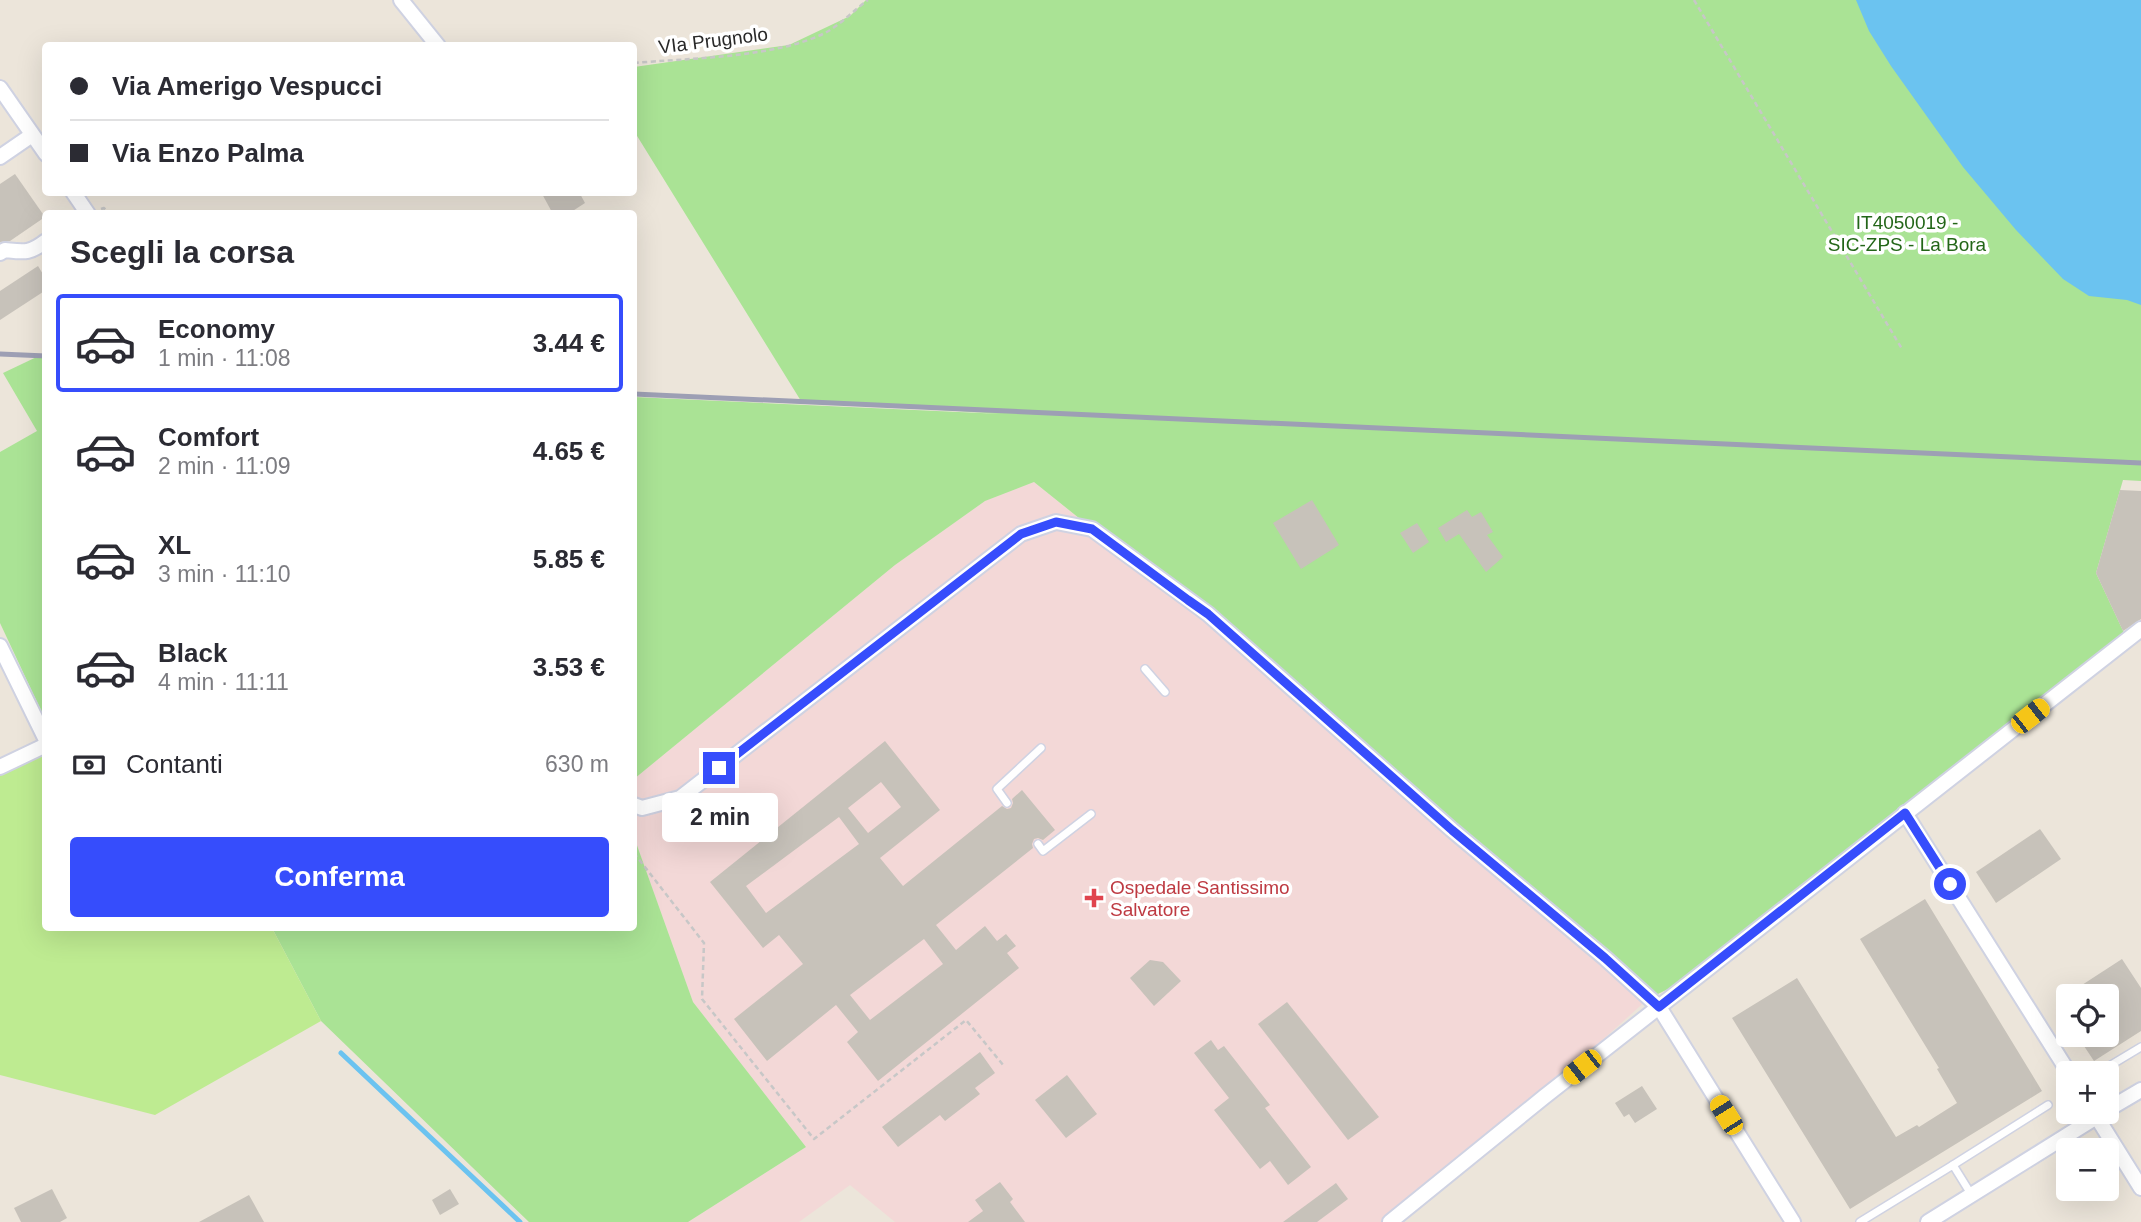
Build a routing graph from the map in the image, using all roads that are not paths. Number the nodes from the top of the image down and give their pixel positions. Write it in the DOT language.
graph roads {
  1 [pos="401,0"];
  2 [pos="435,42"];
  3 [pos="0,88"];
  4 [pos="32,135"];
  5 [pos="42,148"];
  6 [pos="0,157"];
  7 [pos="42,244"];
  8 [pos="0,253"];
  9 [pos="2139,636"];
  10 [pos="0,646"];
  11 [pos="1145,669"];
  12 [pos="1165,692"];
  13 [pos="42,734"];
  14 [pos="42,744"];
  15 [pos="1041,748"];
  16 [pos="0,767"];
  17 [pos="1007,803"];
  18 [pos="637,806"];
  19 [pos="1905,813"];
  20 [pos="1091,814"];
  21 [pos="1038,844"];
  22 [pos="1659,1007"];
  23 [pos="2141,1047"];
  24 [pos="2061,1061"];
  25 [pos="2119,1061"];
  26 [pos="2141,1090"];
  27 [pos="2119,1102"];
  28 [pos="2048,1105"];
  29 [pos="2082,1124"];
  30 [pos="2107,1124"];
  31 [pos="1953,1165"];
  32 [pos="2141,1188"];
  33 [pos="1972,1195"];
  34 [pos="1390,1222"];
  35 [pos="1793,1222"];
  36 [pos="1860,1222"];
  37 [pos="1928,1222"];
  1 -- 2 [label="street"];
  3 -- 4 [label="street"];
  4 -- 5 [label="street"];
  4 -- 6 [label="street"];
  7 -- 8 [label="street"];
  9 -- 19 [label="street"];
  10 -- 13 [label="street"];
  11 -- 12 [label="lane"];
  14 -- 16 [label="street"];
  15 -- 17 [label="lane"];
  18 -- 22 [label="street"];
  19 -- 22 [label="street"];
  19 -- 24 [label="street"];
  20 -- 21 [label="lane"];
  22 -- 34 [label="street"];
  22 -- 35 [label="street"];
  23 -- 25 [label="lane"];
  26 -- 27 [label="street"];
  28 -- 31 [label="lane"];
  29 -- 33 [label="street"];
  30 -- 32 [label="street"];
  31 -- 33 [label="lane"];
  31 -- 36 [label="lane"];
  33 -- 37 [label="street"];
}
